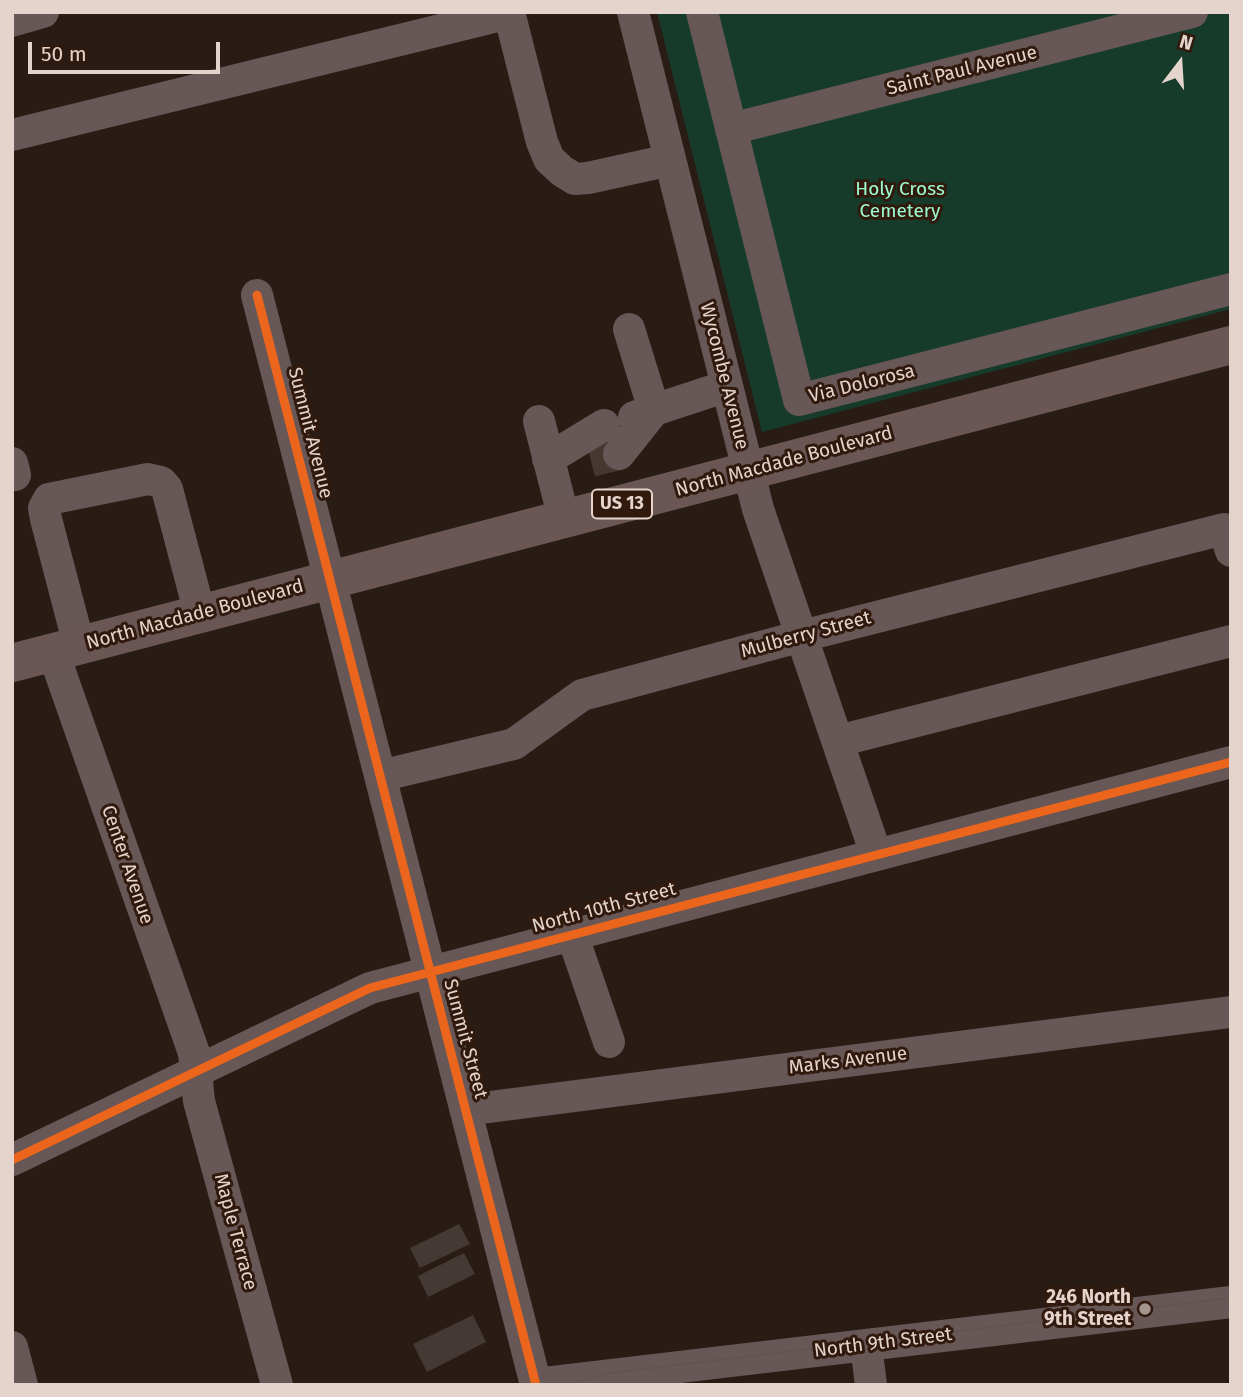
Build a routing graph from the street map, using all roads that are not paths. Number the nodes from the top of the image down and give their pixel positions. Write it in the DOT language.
graph roads {
  1 [pos="43,12"];
  2 [pos="633,12"];
  3 [pos="702,12"];
  4 [pos="1192,12"];
  5 [pos="510,13"];
  6 [pos="12,21"];
  7 [pos="731,129"];
  8 [pos="12,135"];
  9 [pos="670,160"];
  10 [pos="1231,289"];
  11 [pos="257,295"];
  12 [pos="629,329"];
  13 [pos="1231,345"];
  14 [pos="727,386"];
  15 [pos="630,417"];
  16 [pos="539,421"];
  17 [pos="548,459"];
  18 [pos="748,471"];
  19 [pos="564,519"];
  20 [pos="1231,551"];
  21 [pos="330,580"];
  22 [pos="200,614"];
  23 [pos="802,636"];
  24 [pos="1231,641"];
  25 [pos="66,649"];
  26 [pos="12,663"];
  27 [pos="838,741"];
  28 [pos="1231,762"];
  29 [pos="380,776"];
  30 [pos="876,854"];
  31 [pos="572,934"];
  32 [pos="430,972"];
  33 [pos="1231,1012"];
  34 [pos="609,1042"];
  35 [pos="196,1075"];
  36 [pos="466,1110"];
  37 [pos="12,1160"];
  38 [pos="1231,1302"];
  39 [pos="866,1345"];
  40 [pos="12,1347"];
  41 [pos="536,1384"];
  42 [pos="22,1385"];
  43 [pos="277,1385"];
  44 [pos="871,1385"];
  1 -- 6 [label="street"];
  2 -- 9 [label="street, Wycombe Avenue"];
  3 -- 7 [label="street, Via Dolorosa"];
  4 -- 7 [label="street, Saint Paul Avenue"];
  5 -- 8 [label="street"];
  5 -- 9 [label="street"];
  7 -- 10 [label="street, Via Dolorosa"];
  9 -- 14 [label="street, Wycombe Avenue"];
  11 -- 21 [label="street, Summit Avenue"];
  12 -- 15 [label="street"];
  13 -- 18 [label="main road, North Macdade Boulevard / US 13"];
  14 -- 15 [label="street"];
  14 -- 18 [label="street, Wycombe Avenue"];
  15 -- 17 [label="street"];
  15 -- 17 [label="street"];
  16 -- 17 [label="street"];
  17 -- 19 [label="street"];
  18 -- 19 [label="main road, North Macdade Boulevard / US 13"];
  18 -- 23 [label="street, Wycombe Avenue"];
  19 -- 21 [label="main road, North Macdade Boulevard / US 13"];
  20 -- 23 [label="street, Mulberry Street"];
  21 -- 22 [label="main road, North Macdade Boulevard / US 13"];
  21 -- 29 [label="street, Summit Street"];
  22 -- 25 [label="main road, North Macdade Boulevard / US 13"];
  22 -- 25 [label="street, Center Avenue"];
  23 -- 27 [label="street, Wycombe Avenue"];
  23 -- 29 [label="street, Mulberry Street"];
  24 -- 27 [label="street"];
  25 -- 26 [label="main road, North Macdade Boulevard / US 13"];
  25 -- 35 [label="street, Center Avenue"];
  27 -- 30 [label="street, Wycombe Avenue"];
  28 -- 30 [label="street, North 10th Street"];
  29 -- 32 [label="street, Summit Street"];
  30 -- 31 [label="street, North 10th Street"];
  31 -- 32 [label="street, North 10th Street"];
  31 -- 34 [label="street"];
  32 -- 35 [label="street, North 10th Street"];
  32 -- 36 [label="street, Summit Street"];
  33 -- 36 [label="street, Marks Avenue"];
  35 -- 37 [label="street, North 10th Street"];
  35 -- 43 [label="street, Maple Terrace"];
  36 -- 41 [label="street, Summit Street"];
  38 -- 39 [label="street, North 9th Street"];
  39 -- 41 [label="street, North 9th Street"];
  39 -- 44 [label="street"];
  40 -- 42 [label="street"];
}
